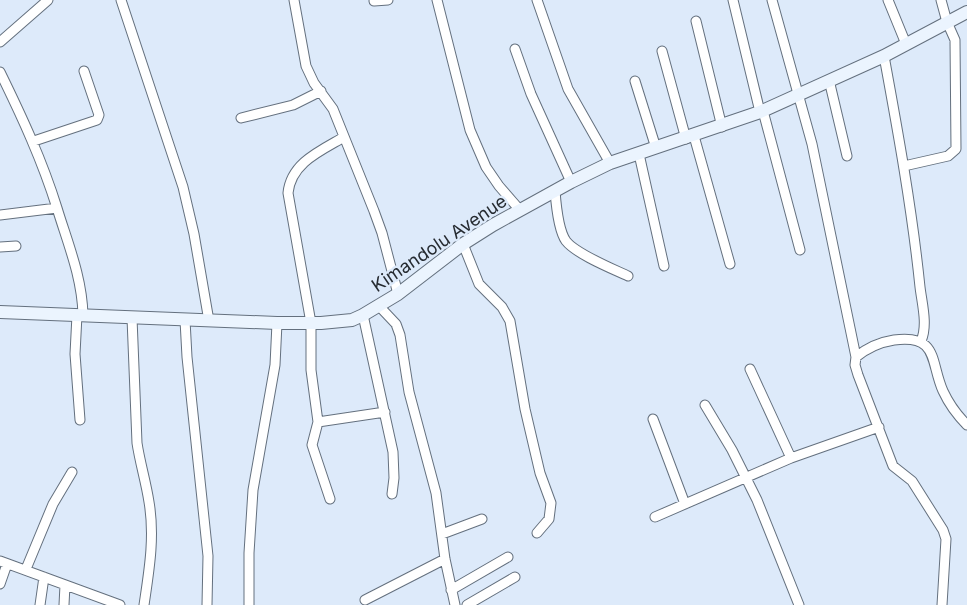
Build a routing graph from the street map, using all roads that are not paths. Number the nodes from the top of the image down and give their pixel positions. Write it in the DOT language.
graph roads {
  1 [pos="48,0"];
  2 [pos="121,0"];
  3 [pos="294,0"];
  4 [pos="388,0"];
  5 [pos="437,0"];
  6 [pos="537,0"];
  7 [pos="733,0"];
  8 [pos="772,0"];
  9 [pos="888,0"];
  10 [pos="941,0"];
  11 [pos="374,1"];
  12 [pos="967,12"];
  13 [pos="696,21"];
  14 [pos="947,22"];
  15 [pos="0,42"];
  16 [pos="906,44"];
  17 [pos="514,49"];
  18 [pos="662,51"];
  19 [pos="884,56"];
  20 [pos="84,70"];
  21 [pos="0,72"];
  22 [pos="829,80"];
  23 [pos="635,81"];
  24 [pos="321,91"];
  25 [pos="799,95"];
  26 [pos="761,111"];
  27 [pos="241,118"];
  28 [pos="722,127"];
  29 [pos="690,137"];
  30 [pos="344,138"];
  31 [pos="33,141"];
  32 [pos="656,148"];
  33 [pos="639,154"];
  34 [pos="847,156"];
  35 [pos="610,163"];
  36 [pos="904,166"];
  37 [pos="571,182"];
  38 [pos="555,191"];
  39 [pos="57,208"];
  40 [pos="519,209"];
  41 [pos="0,215"];
  42 [pos="463,244"];
  43 [pos="16,246"];
  44 [pos="0,247"];
  45 [pos="801,250"];
  46 [pos="730,264"];
  47 [pos="664,266"];
  48 [pos="628,276"];
  49 [pos="398,294"];
  50 [pos="379,306"];
  51 [pos="0,312"];
  52 [pos="80,315"];
  53 [pos="363,315"];
  54 [pos="132,318"];
  55 [pos="185,320"];
  56 [pos="209,321"];
  57 [pos="277,323"];
  58 [pos="311,323"];
  59 [pos="921,341"];
  60 [pos="856,357"];
  61 [pos="750,369"];
  62 [pos="705,405"];
  63 [pos="384,412"];
  64 [pos="653,419"];
  65 [pos="80,420"];
  66 [pos="318,422"];
  67 [pos="967,426"];
  68 [pos="879,427"];
  69 [pos="791,458"];
  70 [pos="72,471"];
  71 [pos="747,478"];
  72 [pos="392,494"];
  73 [pos="330,499"];
  74 [pos="685,504"];
  75 [pos="655,517"];
  76 [pos="482,519"];
  77 [pos="537,533"];
  78 [pos="442,534"];
  79 [pos="508,557"];
  80 [pos="445,559"];
  81 [pos="4,563"];
  82 [pos="26,569"];
  83 [pos="44,577"];
  84 [pos="515,577"];
  85 [pos="0,584"];
  86 [pos="65,585"];
  87 [pos="451,590"];
  88 [pos="365,600"];
  89 [pos="40,605"];
  90 [pos="64,605"];
  91 [pos="120,605"];
  92 [pos="144,605"];
  93 [pos="207,605"];
  94 [pos="249,605"];
  95 [pos="455,605"];
  96 [pos="467,605"];
  97 [pos="799,605"];
  98 [pos="942,605"];
  1 -- 15 [label="street"];
  2 -- 56 [label="street"];
  3 -- 24 [label="street"];
  4 -- 11 [label="street"];
  5 -- 40 [label="street"];
  6 -- 35 [label="street"];
  7 -- 26 [label="street"];
  8 -- 25 [label="street"];
  9 -- 16 [label="street"];
  10 -- 14 [label="street"];
  12 -- 14 [label="street, Kimandolu Avenue"];
  13 -- 28 [label="street"];
  14 -- 16 [label="street, Kimandolu Avenue"];
  14 -- 36 [label="street"];
  16 -- 19 [label="street, Kimandolu Avenue"];
  17 -- 37 [label="street"];
  18 -- 29 [label="street"];
  19 -- 22 [label="street, Kimandolu Avenue"];
  19 -- 36 [label="street"];
  20 -- 31 [label="street"];
  21 -- 31 [label="street"];
  22 -- 25 [label="street, Kimandolu Avenue"];
  22 -- 34 [label="street"];
  23 -- 32 [label="street"];
  24 -- 27 [label="street"];
  24 -- 30 [label="street"];
  25 -- 26 [label="street, Kimandolu Avenue"];
  25 -- 60 [label="street"];
  26 -- 28 [label="street, Kimandolu Avenue"];
  26 -- 45 [label="street"];
  28 -- 29 [label="street, Kimandolu Avenue"];
  29 -- 32 [label="street, Kimandolu Avenue"];
  29 -- 46 [label="street"];
  30 -- 49 [label="street"];
  30 -- 58 [label="street"];
  31 -- 39 [label="street"];
  32 -- 33 [label="street, Kimandolu Avenue"];
  33 -- 35 [label="street, Kimandolu Avenue"];
  33 -- 47 [label="street"];
  35 -- 37 [label="street, Kimandolu Avenue"];
  36 -- 59 [label="street"];
  37 -- 38 [label="street, Kimandolu Avenue"];
  38 -- 40 [label="street, Kimandolu Avenue"];
  38 -- 48 [label="street"];
  39 -- 41 [label="street"];
  39 -- 52 [label="street"];
  40 -- 42 [label="street, Kimandolu Avenue"];
  42 -- 49 [label="street, Kimandolu Avenue"];
  42 -- 77 [label="street"];
  43 -- 44 [label="street"];
  49 -- 50 [label="street, Kimandolu Avenue"];
  50 -- 53 [label="street, Kimandolu Avenue"];
  50 -- 78 [label="street"];
  51 -- 52 [label="street, Kimandolu Avenue"];
  52 -- 54 [label="street, Kimandolu Avenue"];
  52 -- 65 [label="street"];
  53 -- 58 [label="street, Kimandolu Avenue"];
  53 -- 63 [label="street"];
  54 -- 55 [label="street, Kimandolu Avenue"];
  54 -- 92 [label="street"];
  55 -- 56 [label="street, Kimandolu Avenue"];
  55 -- 93 [label="street"];
  56 -- 57 [label="street, Kimandolu Avenue"];
  57 -- 58 [label="street, Kimandolu Avenue"];
  57 -- 94 [label="street"];
  58 -- 66 [label="street"];
  59 -- 60 [label="street"];
  59 -- 67 [label="street"];
  60 -- 68 [label="street"];
  61 -- 69 [label="street"];
  62 -- 71 [label="street"];
  63 -- 66 [label="street"];
  63 -- 72 [label="street"];
  64 -- 74 [label="street"];
  66 -- 73 [label="street"];
  68 -- 69 [label="street"];
  68 -- 98 [label="street"];
  69 -- 71 [label="street"];
  70 -- 82 [label="street"];
  71 -- 74 [label="street"];
  71 -- 97 [label="street"];
  74 -- 75 [label="street"];
  76 -- 78 [label="street"];
  78 -- 80 [label="street"];
  79 -- 87 [label="street"];
  80 -- 87 [label="street"];
  80 -- 88 [label="street"];
  81 -- 82 [label="street"];
  81 -- 85 [label="street"];
  82 -- 83 [label="street"];
  83 -- 86 [label="street"];
  83 -- 89 [label="street"];
  84 -- 96 [label="street"];
  86 -- 90 [label="street"];
  86 -- 91 [label="street"];
  87 -- 95 [label="street"];
}
